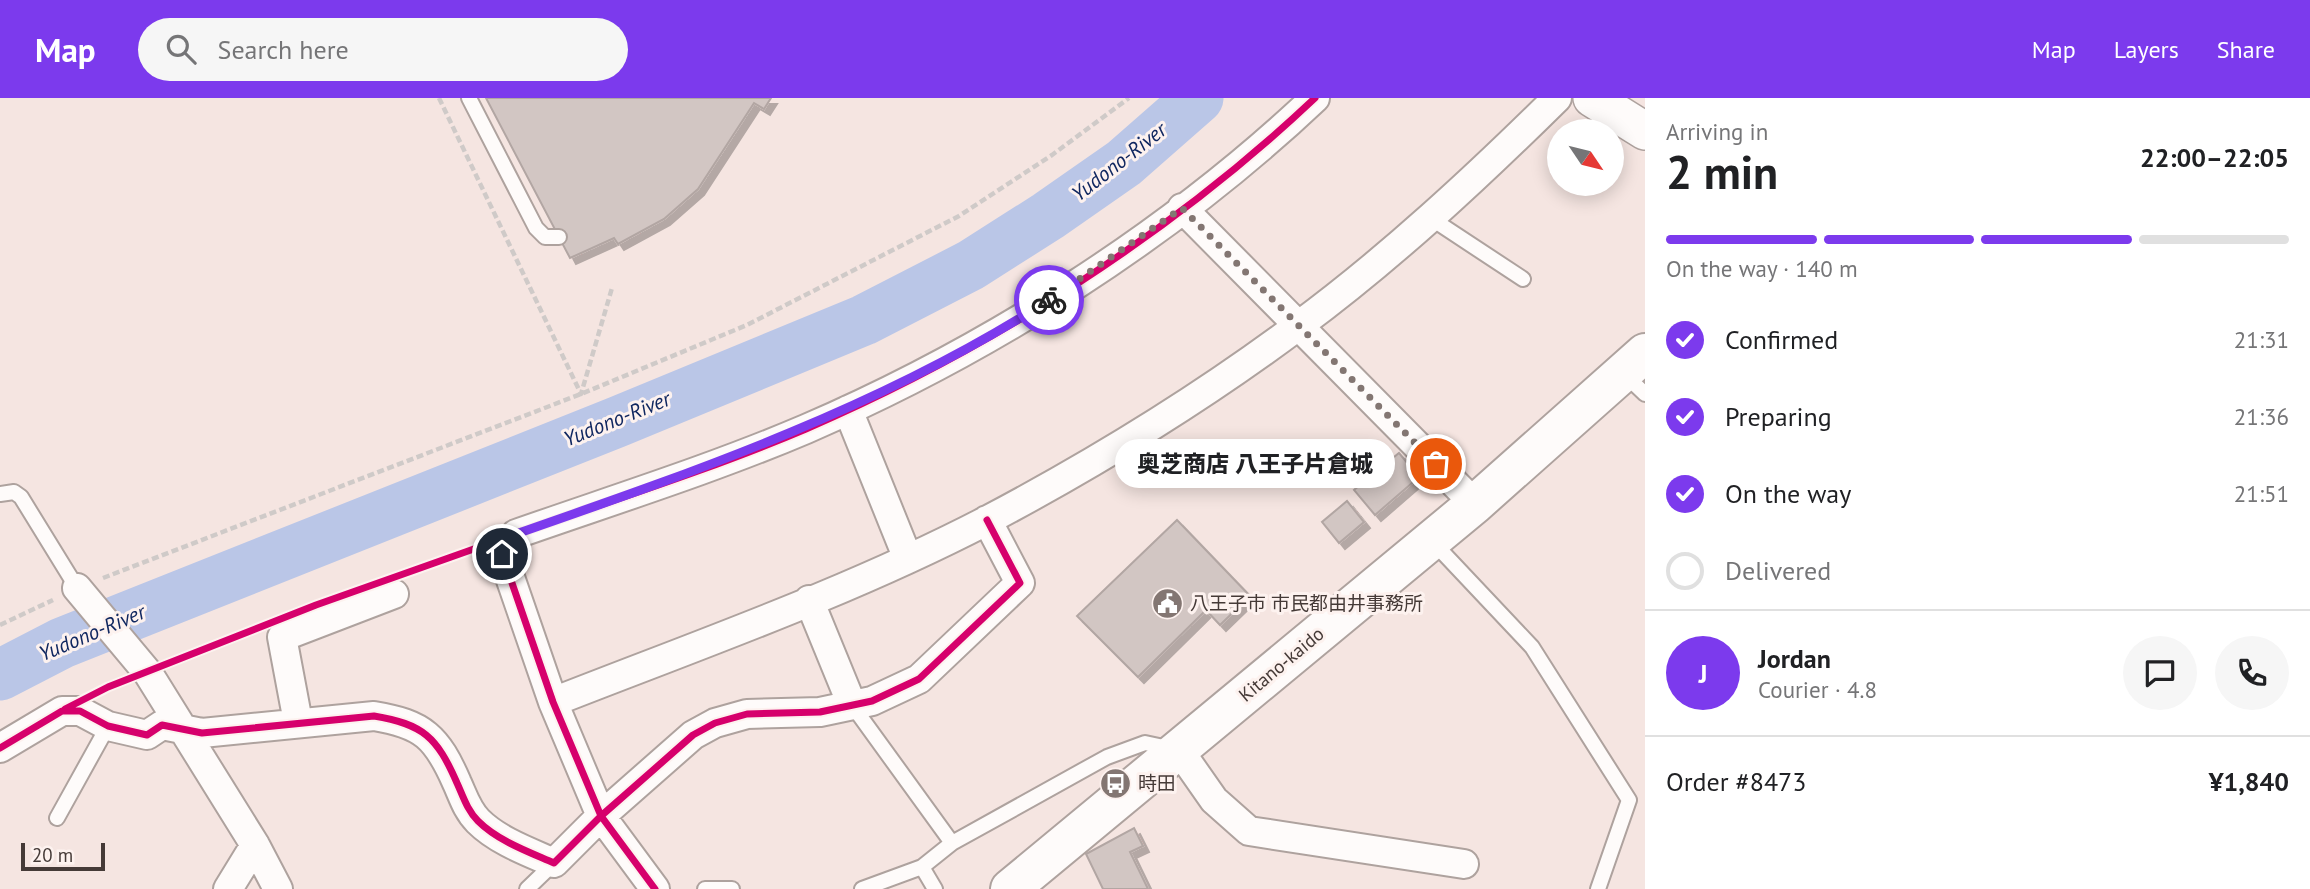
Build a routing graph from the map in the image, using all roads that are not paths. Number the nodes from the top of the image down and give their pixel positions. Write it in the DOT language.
graph roads {
  1 [pos="469,98"];
  2 [pos="1315,98"];
  3 [pos="1557,98"];
  4 [pos="1592,98"];
  5 [pos="1645,131"];
  6 [pos="1182,208"];
  7 [pos="1429,218"];
  8 [pos="559,237"];
  9 [pos="1522,279"];
  10 [pos="1298,326"];
  11 [pos="1638,373"];
  12 [pos="848,410"];
  13 [pos="0,494"];
  14 [pos="1475,504"];
  15 [pos="987,520"];
  16 [pos="1431,540"];
  17 [pos="908,559"];
  18 [pos="79,591"];
  19 [pos="394,594"];
  20 [pos="809,600"];
  21 [pos="553,702"];
  22 [pos="852,705"];
  23 [pos="298,722"];
  24 [pos="108,726"];
  25 [pos="182,729"];
  26 [pos="0,748"];
  27 [pos="1179,750"];
  28 [pos="601,816"];
  29 [pos="57,818"];
  30 [pos="952,843"];
  31 [pos="255,845"];
  32 [pos="554,863"];
  33 [pos="1464,864"];
  34 [pos="922,867"];
  35 [pos="228,889"];
  36 [pos="278,889"];
  37 [pos="527,889"];
  38 [pos="655,889"];
  39 [pos="705,889"];
  40 [pos="732,889"];
  41 [pos="862,889"];
  42 [pos="935,889"];
  43 [pos="1010,889"];
  44 [pos="1598,889"];
  1 -- 8 [label="lane"];
  2 -- 6 [label="street"];
  3 -- 7 [label="street"];
  4 -- 5 [label="street"];
  6 -- 10 [label="street"];
  6 -- 12 [label="street"];
  7 -- 9 [label="lane"];
  7 -- 10 [label="street"];
  10 -- 14 [label="street"];
  10 -- 15 [label="street"];
  11 -- 14 [label="main road, Kitano-kaido"];
  12 -- 17 [label="street"];
  12 -- 21 [label="street"];
  13 -- 18 [label="lane"];
  14 -- 16 [label="main road, Kitano-kaido"];
  15 -- 17 [label="street"];
  15 -- 22 [label="street"];
  16 -- 27 [label="main road, Kitano-kaido"];
  16 -- 44 [label="lane"];
  17 -- 20 [label="street"];
  18 -- 25 [label="street"];
  19 -- 23 [label="street"];
  20 -- 21 [label="street"];
  20 -- 22 [label="street"];
  21 -- 28 [label="street"];
  22 -- 28 [label="street"];
  22 -- 30 [label="lane"];
  23 -- 25 [label="street"];
  23 -- 32 [label="street"];
  24 -- 25 [label="street"];
  24 -- 26 [label="street"];
  24 -- 29 [label="lane"];
  25 -- 31 [label="street"];
  27 -- 30 [label="lane"];
  27 -- 33 [label="street"];
  27 -- 43 [label="main road, Kitano-kaido"];
  28 -- 32 [label="street"];
  28 -- 38 [label="street"];
  30 -- 34 [label="lane"];
  31 -- 35 [label="street"];
  31 -- 36 [label="street"];
  32 -- 37 [label="lane"];
  34 -- 41 [label="lane"];
  34 -- 42 [label="lane"];
  39 -- 40 [label="lane"];
}
